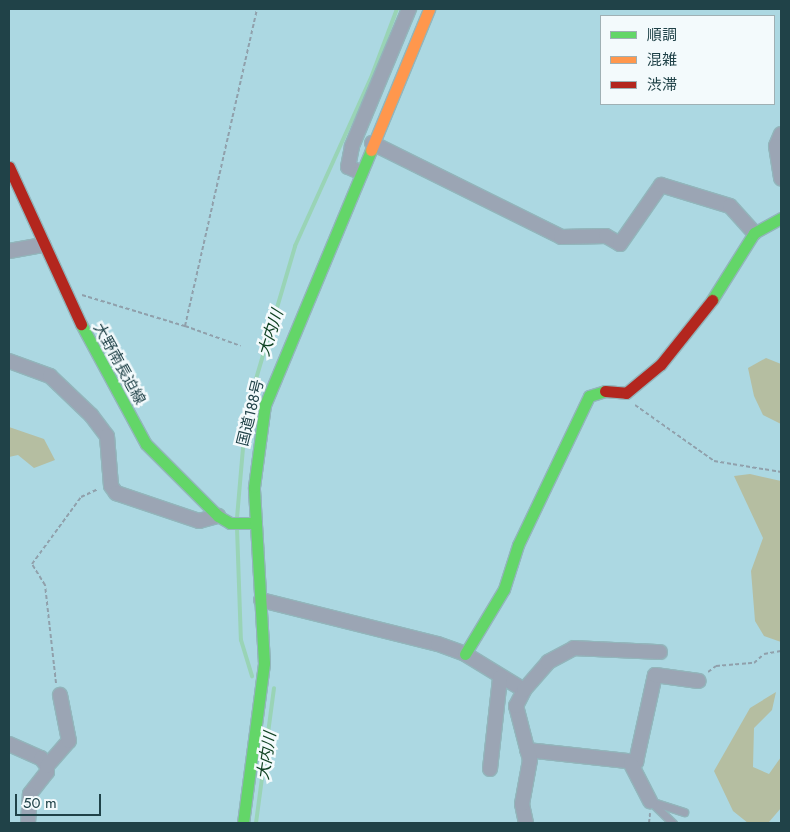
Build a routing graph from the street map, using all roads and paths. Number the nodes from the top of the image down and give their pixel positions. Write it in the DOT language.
graph roads {
  1 [pos="257,9"];
  2 [pos="409,9"];
  3 [pos="429,9"];
  4 [pos="781,134"];
  5 [pos="372,143"];
  6 [pos="9,168"];
  7 [pos="360,172"];
  8 [pos="781,179"];
  9 [pos="781,218"];
  10 [pos="754,233"];
  11 [pos="43,245"];
  12 [pos="9,251"];
  13 [pos="69,302"];
  14 [pos="184,326"];
  15 [pos="242,346"];
  16 [pos="9,361"];
  17 [pos="626,393"];
  18 [pos="781,472"];
  19 [pos="111,486"];
  20 [pos="224,520"];
  21 [pos="251,523"];
  22 [pos="261,600"];
  23 [pos="781,651"];
  24 [pos="660,652"];
  25 [pos="465,654"];
  26 [pos="500,678"];
  27 [pos="699,681"];
  28 [pos="524,690"];
  29 [pos="60,695"];
  30 [pos="9,744"];
  31 [pos="527,750"];
  32 [pos="631,764"];
  33 [pos="46,766"];
  34 [pos="490,769"];
  35 [pos="650,801"];
  36 [pos="684,812"];
  37 [pos="28,823"];
  38 [pos="243,823"];
  39 [pos="526,823"];
  40 [pos="674,823"];
  1 -- 14 [label="path"];
  2 -- 7 [label="street"];
  3 -- 5 [label="main road, 国道188号"];
  4 -- 8 [label="street"];
  5 -- 7 [label="main road, 国道188号"];
  5 -- 10 [label="street"];
  6 -- 11 [label="main road, 大野南長迫線"];
  7 -- 21 [label="main road, 国道188号"];
  9 -- 10 [label="main road"];
  10 -- 17 [label="main road"];
  11 -- 12 [label="street"];
  11 -- 13 [label="main road, 大野南長迫線"];
  13 -- 14 [label="path"];
  13 -- 20 [label="main road, 大野南長迫線"];
  14 -- 15 [label="path"];
  16 -- 19 [label="street"];
  17 -- 18 [label="path"];
  17 -- 25 [label="main road"];
  19 -- 20 [label="street"];
  19 -- 29 [label="path"];
  20 -- 21 [label="main road"];
  21 -- 22 [label="main road, 国道188号"];
  22 -- 25 [label="street"];
  22 -- 38 [label="main road, 国道188号"];
  23 -- 27 [label="path"];
  24 -- 28 [label="street"];
  25 -- 26 [label="street"];
  26 -- 28 [label="street"];
  26 -- 34 [label="street"];
  27 -- 32 [label="street"];
  28 -- 31 [label="street"];
  29 -- 33 [label="street"];
  30 -- 33 [label="street"];
  31 -- 32 [label="street"];
  31 -- 39 [label="street"];
  32 -- 35 [label="street"];
  33 -- 37 [label="street"];
  35 -- 36 [label="lane"];
  35 -- 40 [label="lane"];
}
